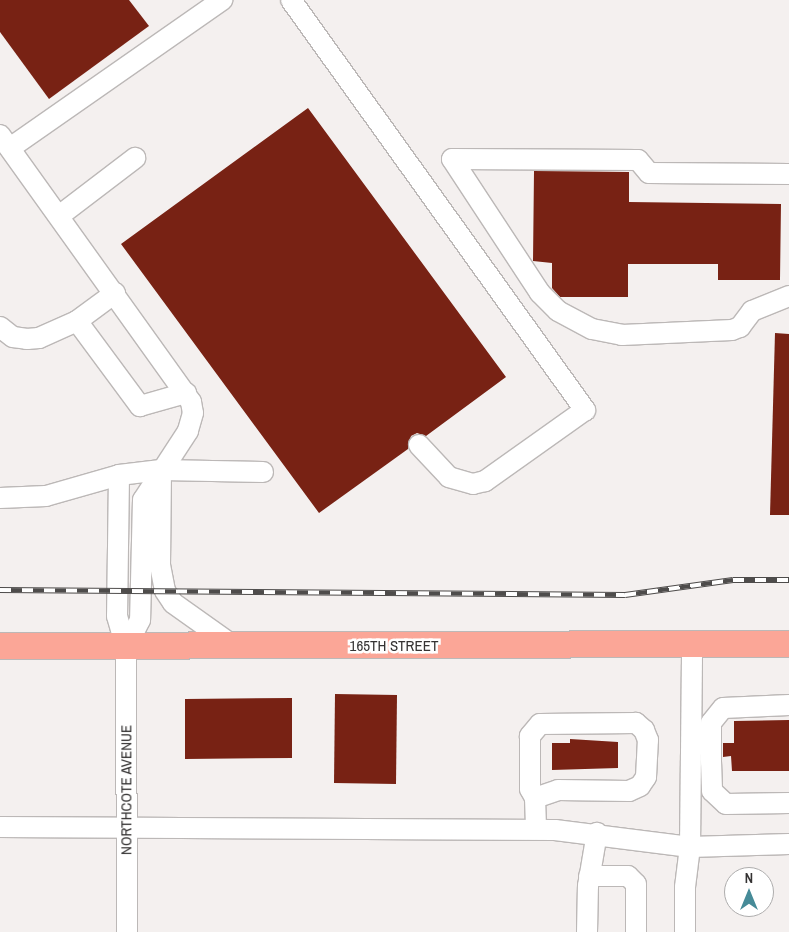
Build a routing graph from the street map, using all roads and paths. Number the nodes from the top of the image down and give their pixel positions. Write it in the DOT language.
graph roads {
  1 [pos="222,0"];
  2 [pos="291,0"];
  3 [pos="5,142"];
  4 [pos="135,158"];
  5 [pos="789,174"];
  6 [pos="58,216"];
  7 [pos="115,294"];
  8 [pos="789,296"];
  9 [pos="77,321"];
  10 [pos="0,327"];
  11 [pos="186,393"];
  12 [pos="418,445"];
  13 [pos="161,470"];
  14 [pos="263,472"];
  15 [pos="119,475"];
  16 [pos="0,498"];
  17 [pos="789,644"];
  18 [pos="692,645"];
  19 [pos="0,646"];
  20 [pos="126,647"];
  21 [pos="235,647"];
  22 [pos="789,705"];
  23 [pos="535,798"];
  24 [pos="789,803"];
  25 [pos="0,827"];
  26 [pos="126,828"];
  27 [pos="536,829"];
  28 [pos="597,833"];
  29 [pos="789,844"];
  30 [pos="690,847"];
  31 [pos="589,876"];
  32 [pos="127,932"];
  33 [pos="587,932"];
  34 [pos="636,932"];
  35 [pos="685,932"];
  1 -- 3 [label="street"];
  2 -- 12 [label="street"];
  3 -- 6 [label="street"];
  4 -- 6 [label="street"];
  5 -- 8 [label="street"];
  6 -- 7 [label="street"];
  7 -- 9 [label="street"];
  7 -- 11 [label="street"];
  9 -- 10 [label="street"];
  9 -- 11 [label="street"];
  11 -- 13 [label="street"];
  13 -- 14 [label="street"];
  13 -- 15 [label="street"];
  13 -- 20 [label="street"];
  13 -- 21 [label="street"];
  15 -- 16 [label="street"];
  15 -- 20 [label="street"];
  17 -- 18 [label="main road, 165TH STREET"];
  18 -- 21 [label="main road, 165TH STREET"];
  18 -- 30 [label="street"];
  19 -- 20 [label="main road, 165TH STREET"];
  20 -- 21 [label="main road, 165TH STREET"];
  20 -- 26 [label="street, NORTHCOTE AVENUE"];
  22 -- 24 [label="street"];
  23 -- 23 [label="street"];
  23 -- 27 [label="street"];
  25 -- 26 [label="street"];
  26 -- 27 [label="street"];
  26 -- 32 [label="street, NORTHCOTE AVENUE"];
  27 -- 28 [label="street"];
  28 -- 30 [label="street"];
  28 -- 31 [label="street"];
  29 -- 30 [label="street"];
  30 -- 35 [label="street"];
  31 -- 33 [label="street"];
  31 -- 34 [label="street"];
}
